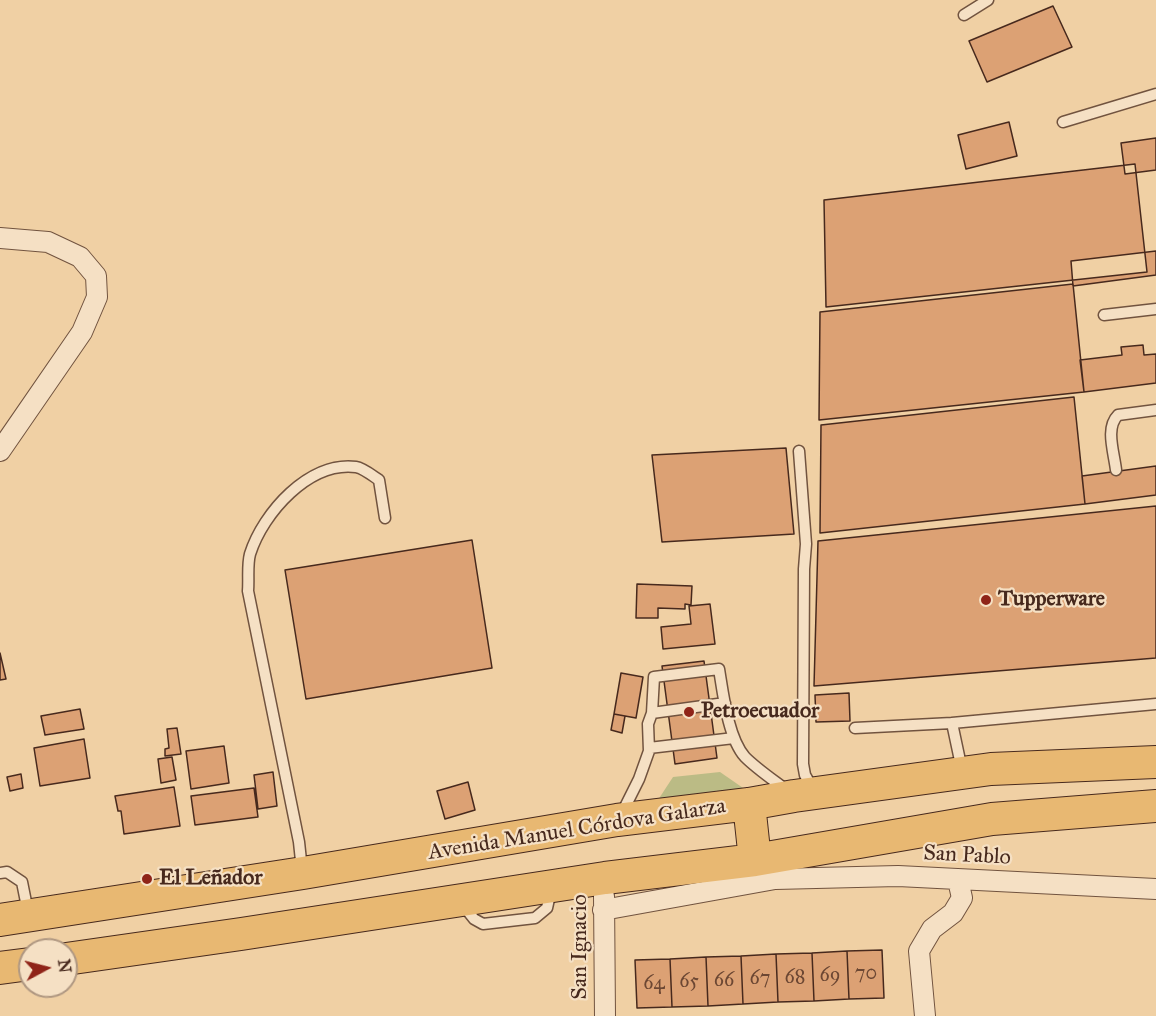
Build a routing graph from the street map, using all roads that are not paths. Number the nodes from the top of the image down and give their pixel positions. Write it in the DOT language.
graph roads {
  1 [pos="988,0"];
  2 [pos="964,15"];
  3 [pos="1156,94"];
  4 [pos="1063,122"];
  5 [pos="0,238"];
  6 [pos="1156,309"];
  7 [pos="1104,315"];
  8 [pos="1156,411"];
  9 [pos="0,451"];
  10 [pos="799,451"];
  11 [pos="1116,470"];
  12 [pos="385,518"];
  13 [pos="725,703"];
  14 [pos="1156,704"];
  15 [pos="652,712"];
  16 [pos="952,723"];
  17 [pos="855,728"];
  18 [pos="734,738"];
  19 [pos="649,748"];
  20 [pos="1156,762"];
  21 [pos="963,773"];
  22 [pos="804,795"];
  23 [pos="749,804"];
  24 [pos="1156,806"];
  25 [pos="617,820"];
  26 [pos="765,870"];
  27 [pos="0,873"];
  28 [pos="303,873"];
  29 [pos="605,878"];
  30 [pos="958,880"];
  31 [pos="1156,889"];
  32 [pos="603,910"];
  33 [pos="15,918"];
  34 [pos="78,957"];
  35 [pos="18,966"];
  36 [pos="0,968"];
  37 [pos="605,1016"];
  38 [pos="925,1016"];
  1 -- 2 [label="lane"];
  3 -- 4 [label="lane"];
  5 -- 9 [label="street"];
  6 -- 7 [label="lane"];
  8 -- 11 [label="lane"];
  10 -- 22 [label="lane"];
  12 -- 28 [label="lane"];
  13 -- 15 [label="lane"];
  13 -- 15 [label="lane"];
  13 -- 18 [label="lane"];
  14 -- 16 [label="lane"];
  15 -- 19 [label="lane"];
  16 -- 17 [label="lane"];
  16 -- 21 [label="lane"];
  18 -- 19 [label="lane"];
  18 -- 22 [label="lane"];
  19 -- 25 [label="lane"];
  20 -- 21 [label="main road, Avenida Manuel Córdova Galarza"];
  21 -- 22 [label="main road, Avenida Manuel Córdova Galarza"];
  22 -- 23 [label="main road, Avenida Manuel Córdova Galarza"];
  23 -- 25 [label="main road, Avenida Manuel Córdova Galarza"];
  23 -- 26 [label="main road"];
  24 -- 26 [label="main road"];
  25 -- 28 [label="main road, Avenida Manuel Córdova Galarza"];
  26 -- 29 [label="main road"];
  26 -- 30 [label="street, San Pablo"];
  26 -- 32 [label="street, San Pablo"];
  27 -- 33 [label="lane"];
  28 -- 33 [label="main road, Avenida Manuel Córdova Galarza"];
  29 -- 32 [label="street, San Ignacio"];
  29 -- 34 [label="main road"];
  30 -- 31 [label="street, San Pablo"];
  30 -- 38 [label="street"];
  32 -- 37 [label="street, San Ignacio"];
  35 -- 36 [label="main road"];
}
